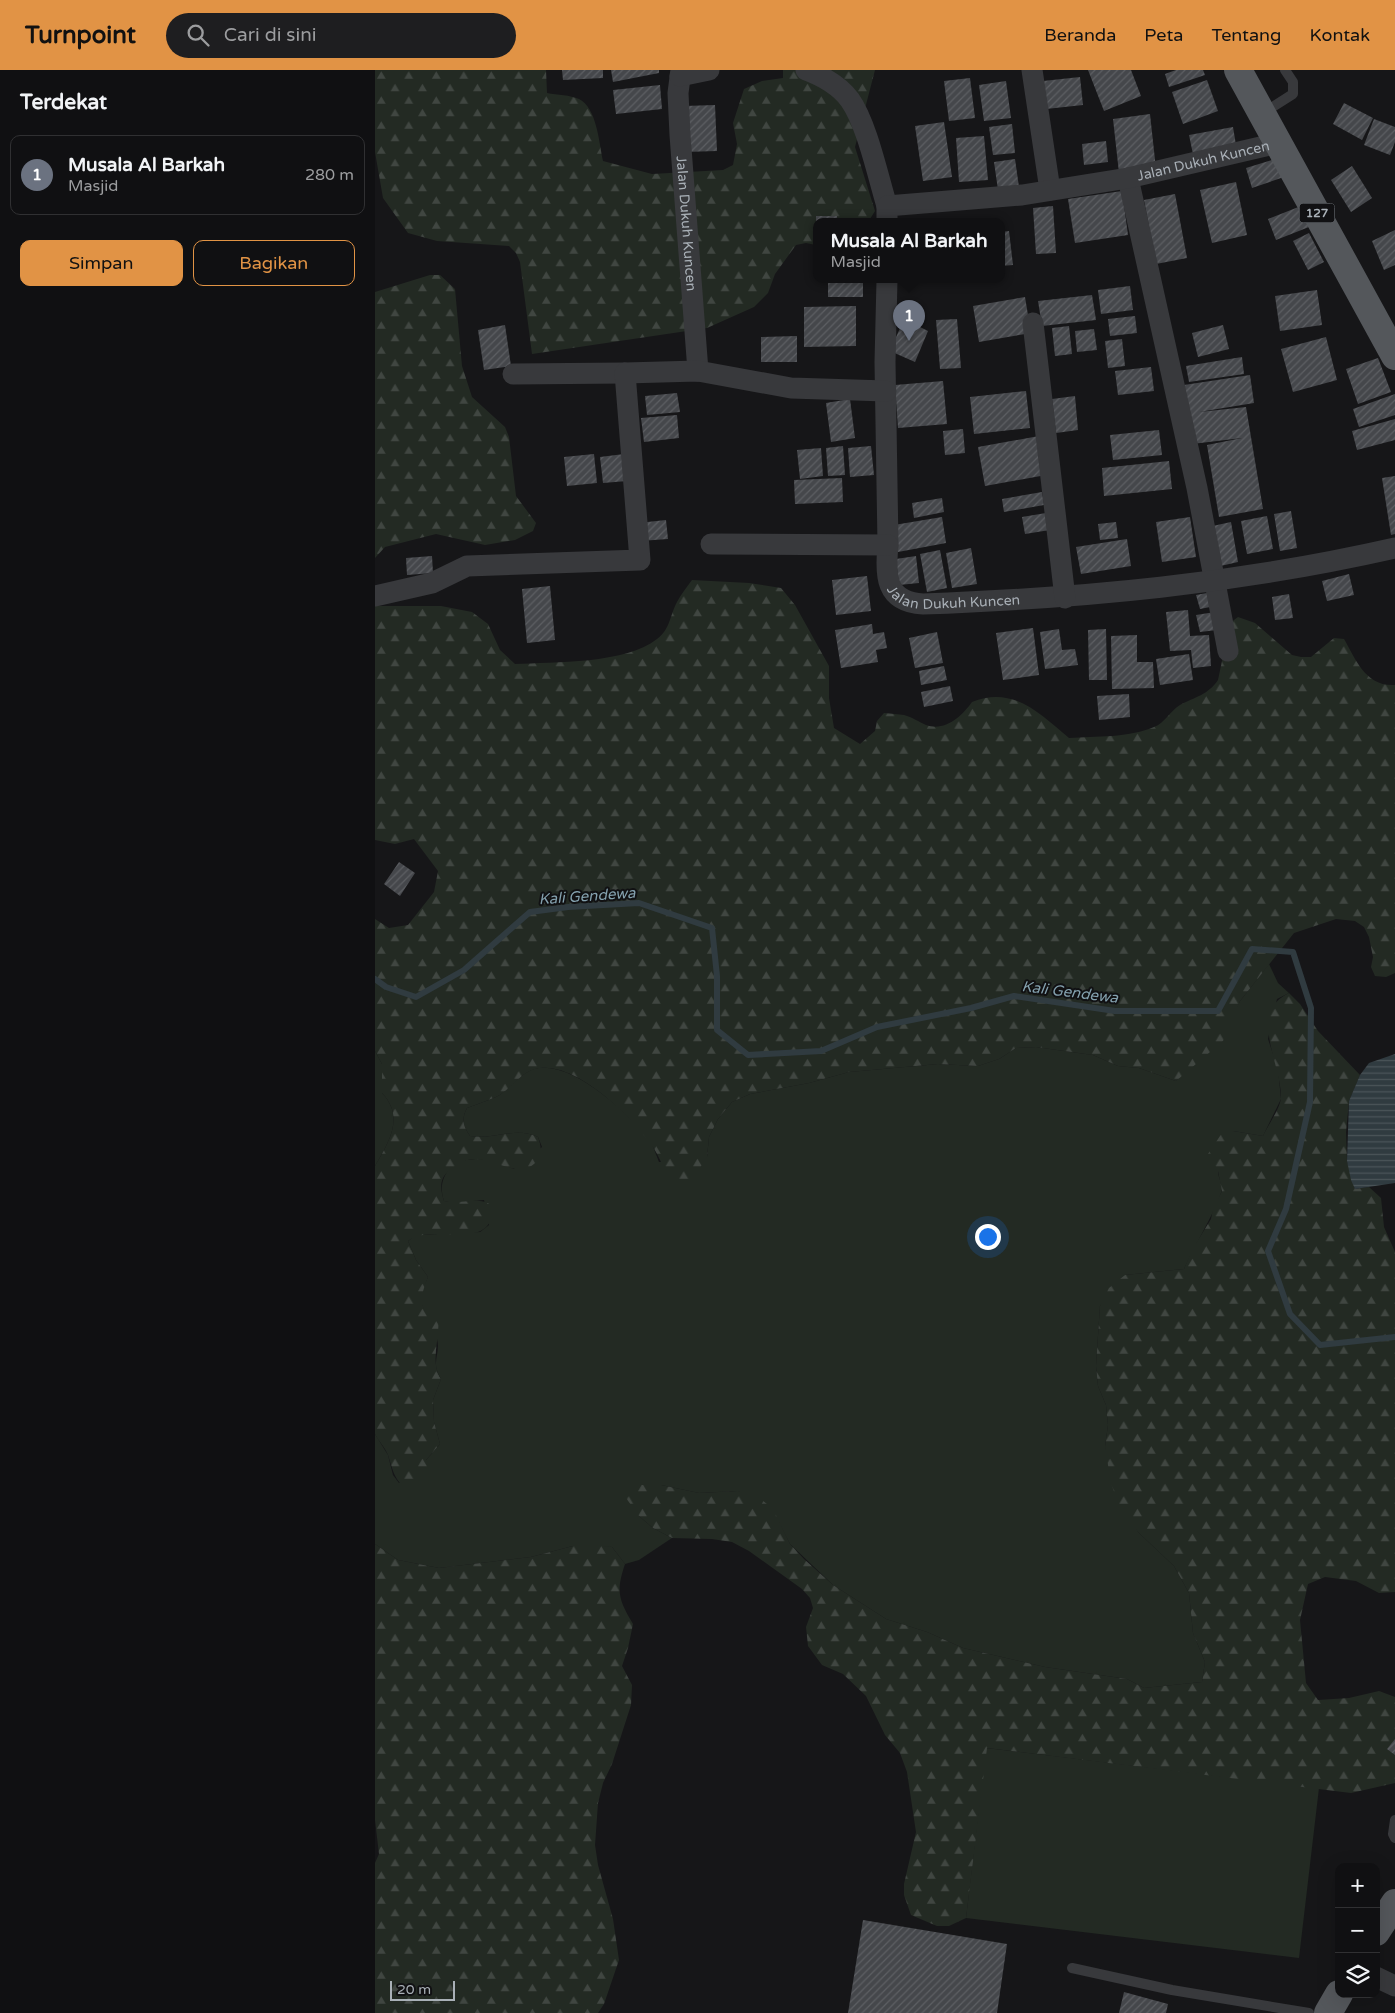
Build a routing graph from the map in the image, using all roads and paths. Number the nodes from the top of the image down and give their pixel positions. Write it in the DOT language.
graph roads {
  1 [pos="709,70"];
  2 [pos="806,70"];
  3 [pos="1032,70"];
  4 [pos="1238,70"];
  5 [pos="1285,70"];
  6 [pos="680,73"];
  7 [pos="832,77"];
  8 [pos="1263,113"];
  9 [pos="1278,142"];
  10 [pos="1128,178"];
  11 [pos="1050,190"];
  12 [pos="887,214"];
  13 [pos="887,283"];
  14 [pos="1033,323"];
  15 [pos="1395,356"];
  16 [pos="698,371"];
  17 [pos="625,373"];
  18 [pos="513,374"];
  19 [pos="886,391"];
  20 [pos="711,544"];
  21 [pos="888,545"];
  22 [pos="1395,548"];
  23 [pos="1215,582"];
  24 [pos="375,596"];
  25 [pos="1065,598"];
  26 [pos="1228,651"];
  27 [pos="1395,1820"];
  28 [pos="1395,1838"];
  29 [pos="1395,1903"];
  30 [pos="1380,1926"];
  31 [pos="1072,1968"];
  32 [pos="1380,1979"];
  33 [pos="1395,1986"];
  34 [pos="1337,1998"];
  35 [pos="1309,2013"];
  36 [pos="1328,2013"];
  1 -- 6 [label="street, Jalan Dukuh Kuncen"];
  2 -- 7 [label="street, Jalan Dukuh Kuncen"];
  3 -- 11 [label="street"];
  4 -- 8 [label="main road, 127"];
  5 -- 8 [label="lane"];
  6 -- 16 [label="street, Jalan Dukuh Kuncen"];
  7 -- 12 [label="street, Jalan Dukuh Kuncen"];
  8 -- 9 [label="main road, 127"];
  9 -- 10 [label="street, Jalan Dukuh Kuncen"];
  9 -- 15 [label="main road, 127"];
  10 -- 11 [label="street, Jalan Dukuh Kuncen"];
  10 -- 23 [label="street, Jalan Dukuh Kuncen"];
  11 -- 12 [label="street, Jalan Dukuh Kuncen"];
  13 -- 19 [label="street, Jalan Dukuh Kuncen"];
  14 -- 25 [label="street"];
  16 -- 17 [label="street"];
  16 -- 19 [label="street"];
  17 -- 18 [label="street"];
  17 -- 24 [label="street"];
  19 -- 21 [label="street, Jalan Dukuh Kuncen"];
  20 -- 21 [label="street"];
  21 -- 25 [label="street, Jalan Dukuh Kuncen"];
  22 -- 23 [label="street, Jalan Dukuh Kuncen"];
  23 -- 25 [label="street, Jalan Dukuh Kuncen"];
  23 -- 26 [label="street"];
  27 -- 28 [label="lane"];
  29 -- 30 [label="main road"];
  31 -- 35 [label="lane"];
  32 -- 33 [label="street"];
  34 -- 36 [label="main road"];
}
